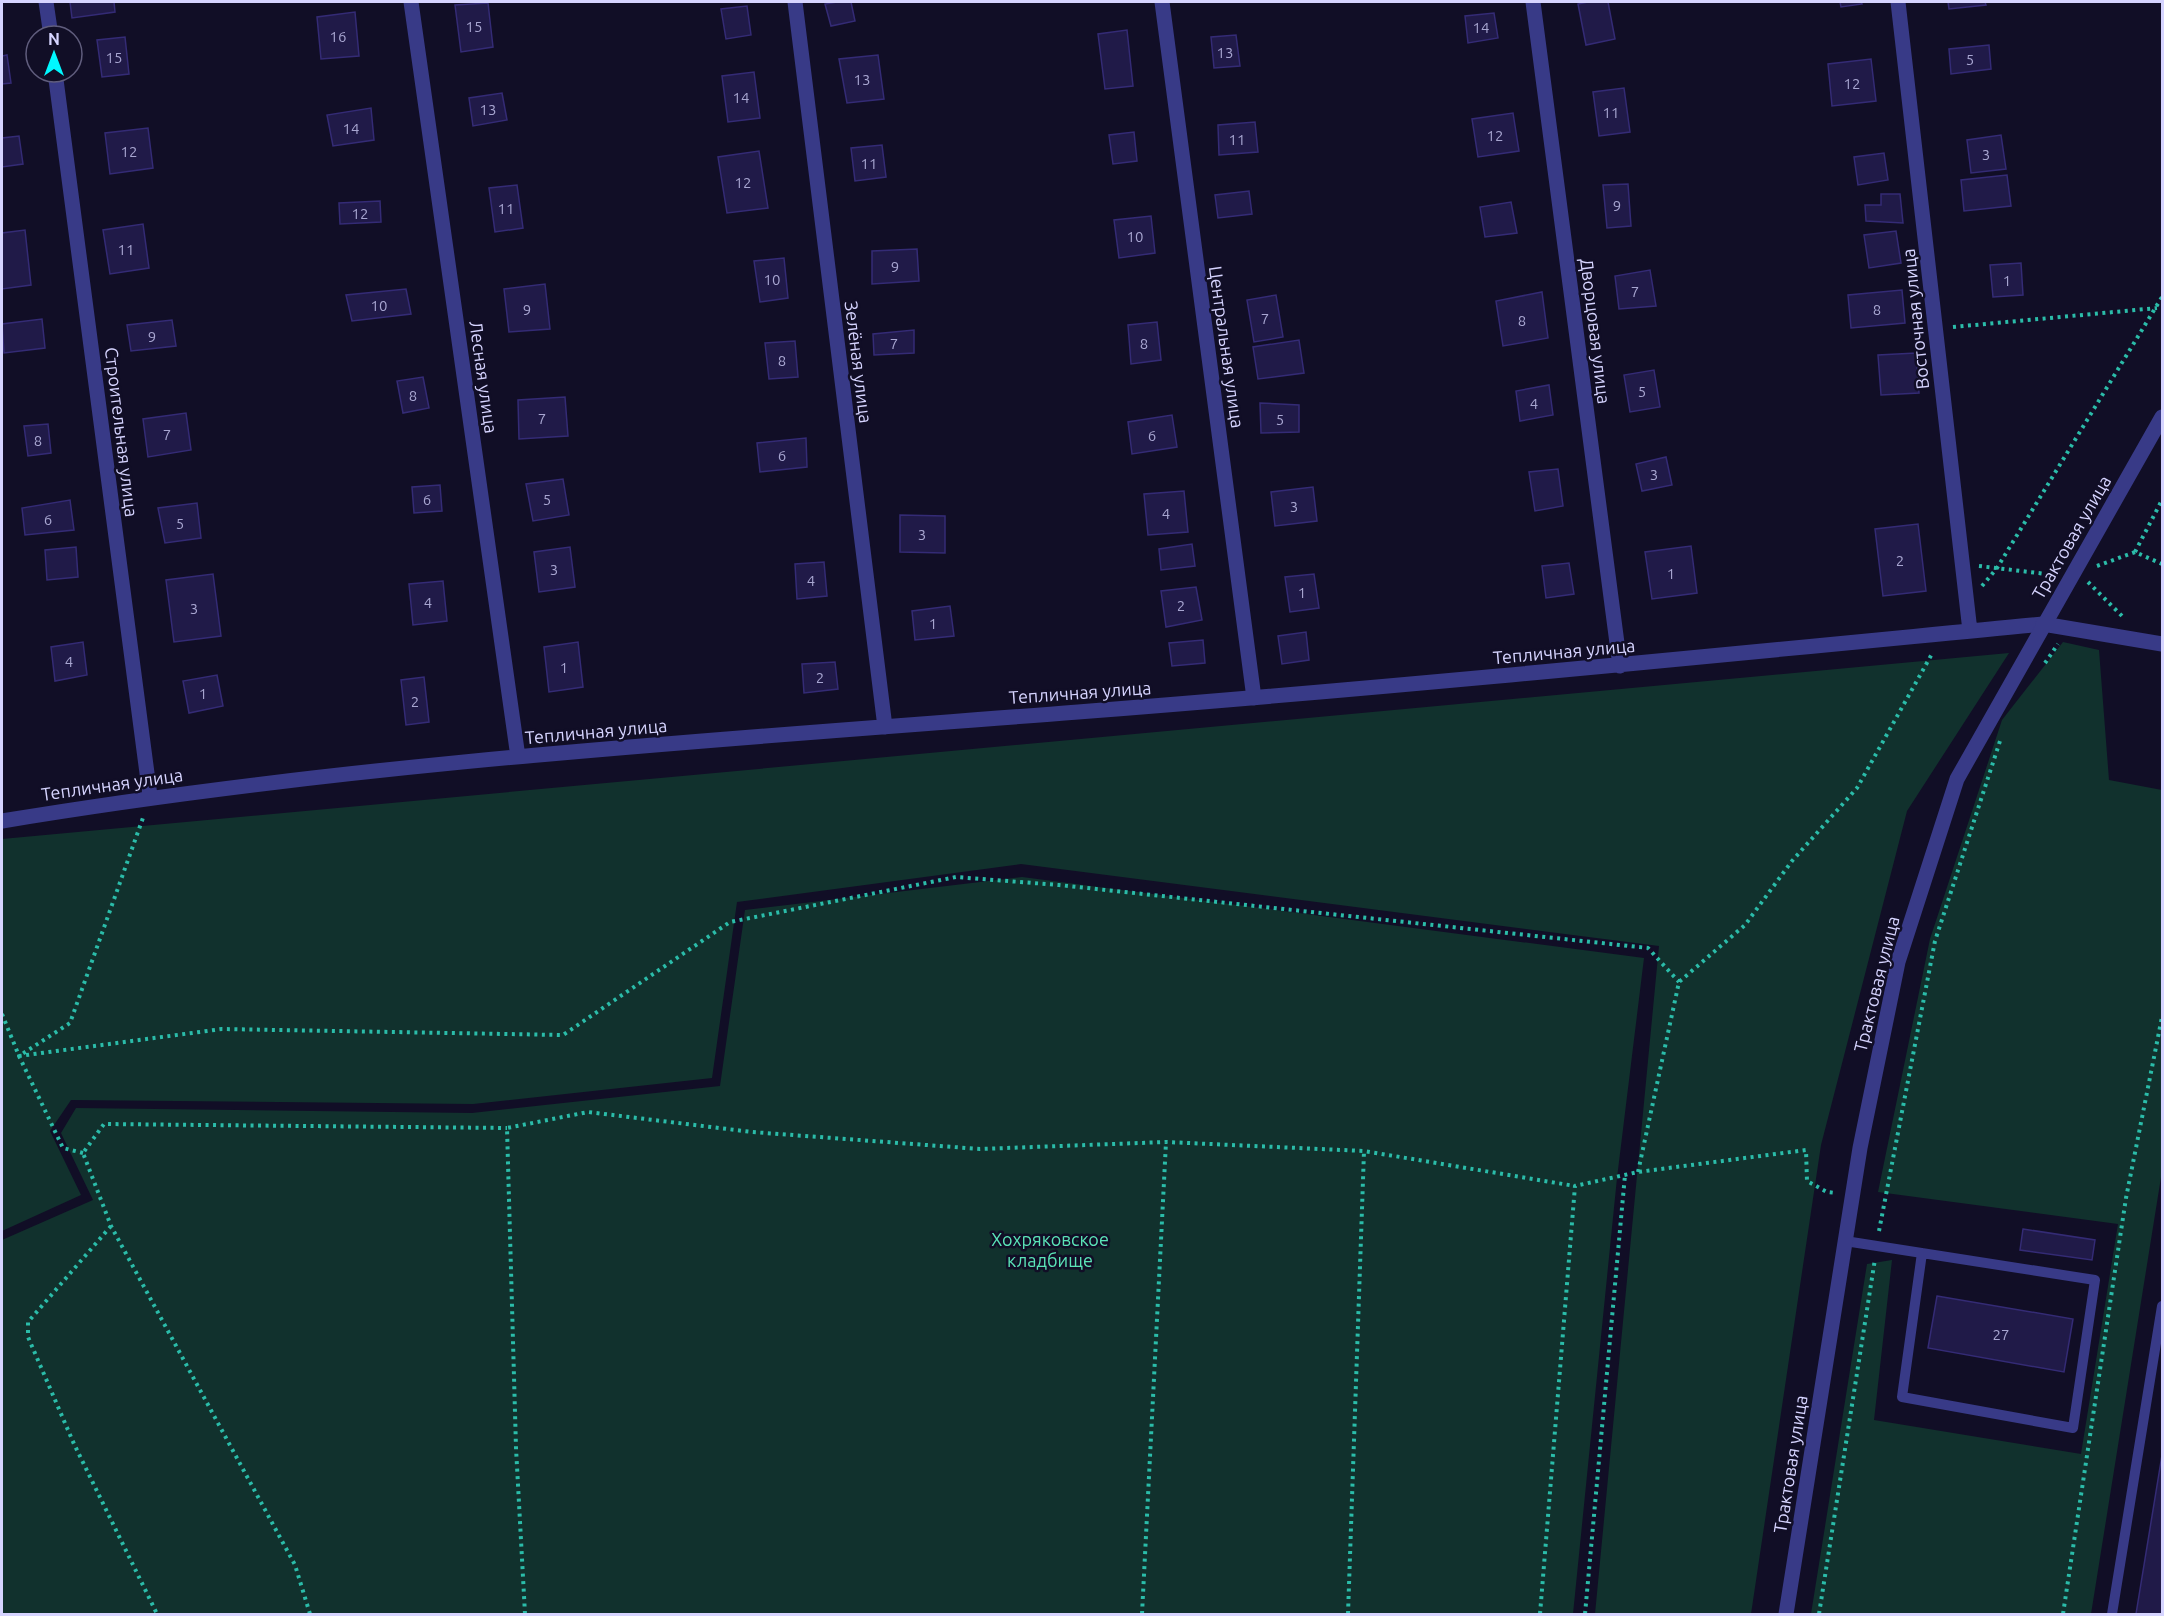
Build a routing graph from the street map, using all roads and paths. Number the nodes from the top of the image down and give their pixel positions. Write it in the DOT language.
graph roads {
  1 [pos="46,2"];
  2 [pos="411,2"];
  3 [pos="795,2"];
  4 [pos="1162,2"];
  5 [pos="1533,2"];
  6 [pos="1898,2"];
  7 [pos="49,24"];
  8 [pos="57,84"];
  9 [pos="2163,297"];
  10 [pos="2158,308"];
  11 [pos="1935,328"];
  12 [pos="2163,417"];
  13 [pos="2163,500"];
  14 [pos="2135,552"];
  15 [pos="2087,581"];
  16 [pos="1967,604"];
  17 [pos="2128,622"];
  18 [pos="2043,624"];
  19 [pos="2068,628"];
  20 [pos="1970,631"];
  21 [pos="1944,634"];
  22 [pos="2163,644"];
  23 [pos="1620,666"];
  24 [pos="2042,668"];
  25 [pos="1254,698"];
  26 [pos="885,727"];
  27 [pos="2001,739"];
  28 [pos="518,757"];
  29 [pos="150,796"];
  30 [pos="2,821"];
  31 [pos="1679,982"];
  32 [pos="2,1014"];
  33 [pos="2163,1017"];
  34 [pos="19,1056"];
  35 [pos="507,1128"];
  36 [pos="1166,1142"];
  37 [pos="1364,1151"];
  38 [pos="83,1153"];
  39 [pos="1638,1172"];
  40 [pos="1625,1175"];
  41 [pos="1575,1186"];
  42 [pos="1852,1195"];
  43 [pos="111,1226"];
  44 [pos="1845,1241"];
  45 [pos="1876,1246"];
  46 [pos="1922,1253"];
  47 [pos="2163,1306"];
  48 [pos="157,1614"];
  49 [pos="310,1614"];
  50 [pos="525,1614"];
  51 [pos="1142,1614"];
  52 [pos="1348,1614"];
  53 [pos="1540,1614"];
  54 [pos="1585,1614"];
  55 [pos="1786,1614"];
  56 [pos="1819,1614"];
  57 [pos="2063,1614"];
  58 [pos="2112,1614"];
  1 -- 7 [label="street"];
  2 -- 28 [label="street, Лесная улица"];
  3 -- 26 [label="street, Зелёная улица"];
  4 -- 25 [label="street, Центральная улица"];
  5 -- 23 [label="street, Дворцовая улица"];
  6 -- 11 [label="street, Восточная улица"];
  8 -- 29 [label="street, Строительная улица"];
  9 -- 10 [label="path"];
  10 -- 11 [label="path"];
  10 -- 16 [label="path"];
  11 -- 16 [label="street, Восточная улица"];
  12 -- 18 [label="street, Трактовая улица"];
  13 -- 14 [label="path"];
  15 -- 17 [label="path"];
  16 -- 20 [label="street, Восточная улица"];
  18 -- 19 [label="street, Тепличная улица"];
  18 -- 20 [label="street, Тепличная улица"];
  18 -- 42 [label="street, Трактовая улица"];
  19 -- 22 [label="street, Тепличная улица"];
  19 -- 24 [label="path"];
  20 -- 21 [label="street, Тепличная улица"];
  21 -- 23 [label="street, Тепличная улица"];
  21 -- 31 [label="path"];
  23 -- 25 [label="street, Тепличная улица"];
  25 -- 26 [label="street, Тепличная улица"];
  26 -- 28 [label="street, Тепличная улица"];
  27 -- 45 [label="path"];
  28 -- 29 [label="street, Тепличная улица"];
  29 -- 30 [label="street, Тепличная улица"];
  29 -- 34 [label="path"];
  31 -- 34 [label="path"];
  31 -- 39 [label="path"];
  32 -- 34 [label="path"];
  33 -- 57 [label="path"];
  34 -- 38 [label="path"];
  35 -- 36 [label="path"];
  35 -- 38 [label="path"];
  35 -- 50 [label="path"];
  36 -- 37 [label="path"];
  36 -- 51 [label="path"];
  37 -- 41 [label="path"];
  37 -- 52 [label="path"];
  38 -- 43 [label="path"];
  39 -- 40 [label="path"];
  39 -- 42 [label="path"];
  40 -- 41 [label="path"];
  40 -- 54 [label="path"];
  41 -- 53 [label="path"];
  42 -- 44 [label="street, Трактовая улица"];
  43 -- 48 [label="path"];
  43 -- 49 [label="path"];
  44 -- 45 [label="lane"];
  44 -- 55 [label="street, Трактовая улица"];
  45 -- 46 [label="lane"];
  45 -- 56 [label="path"];
  46 -- 46 [label="lane"];
  47 -- 58 [label="lane"];
}
